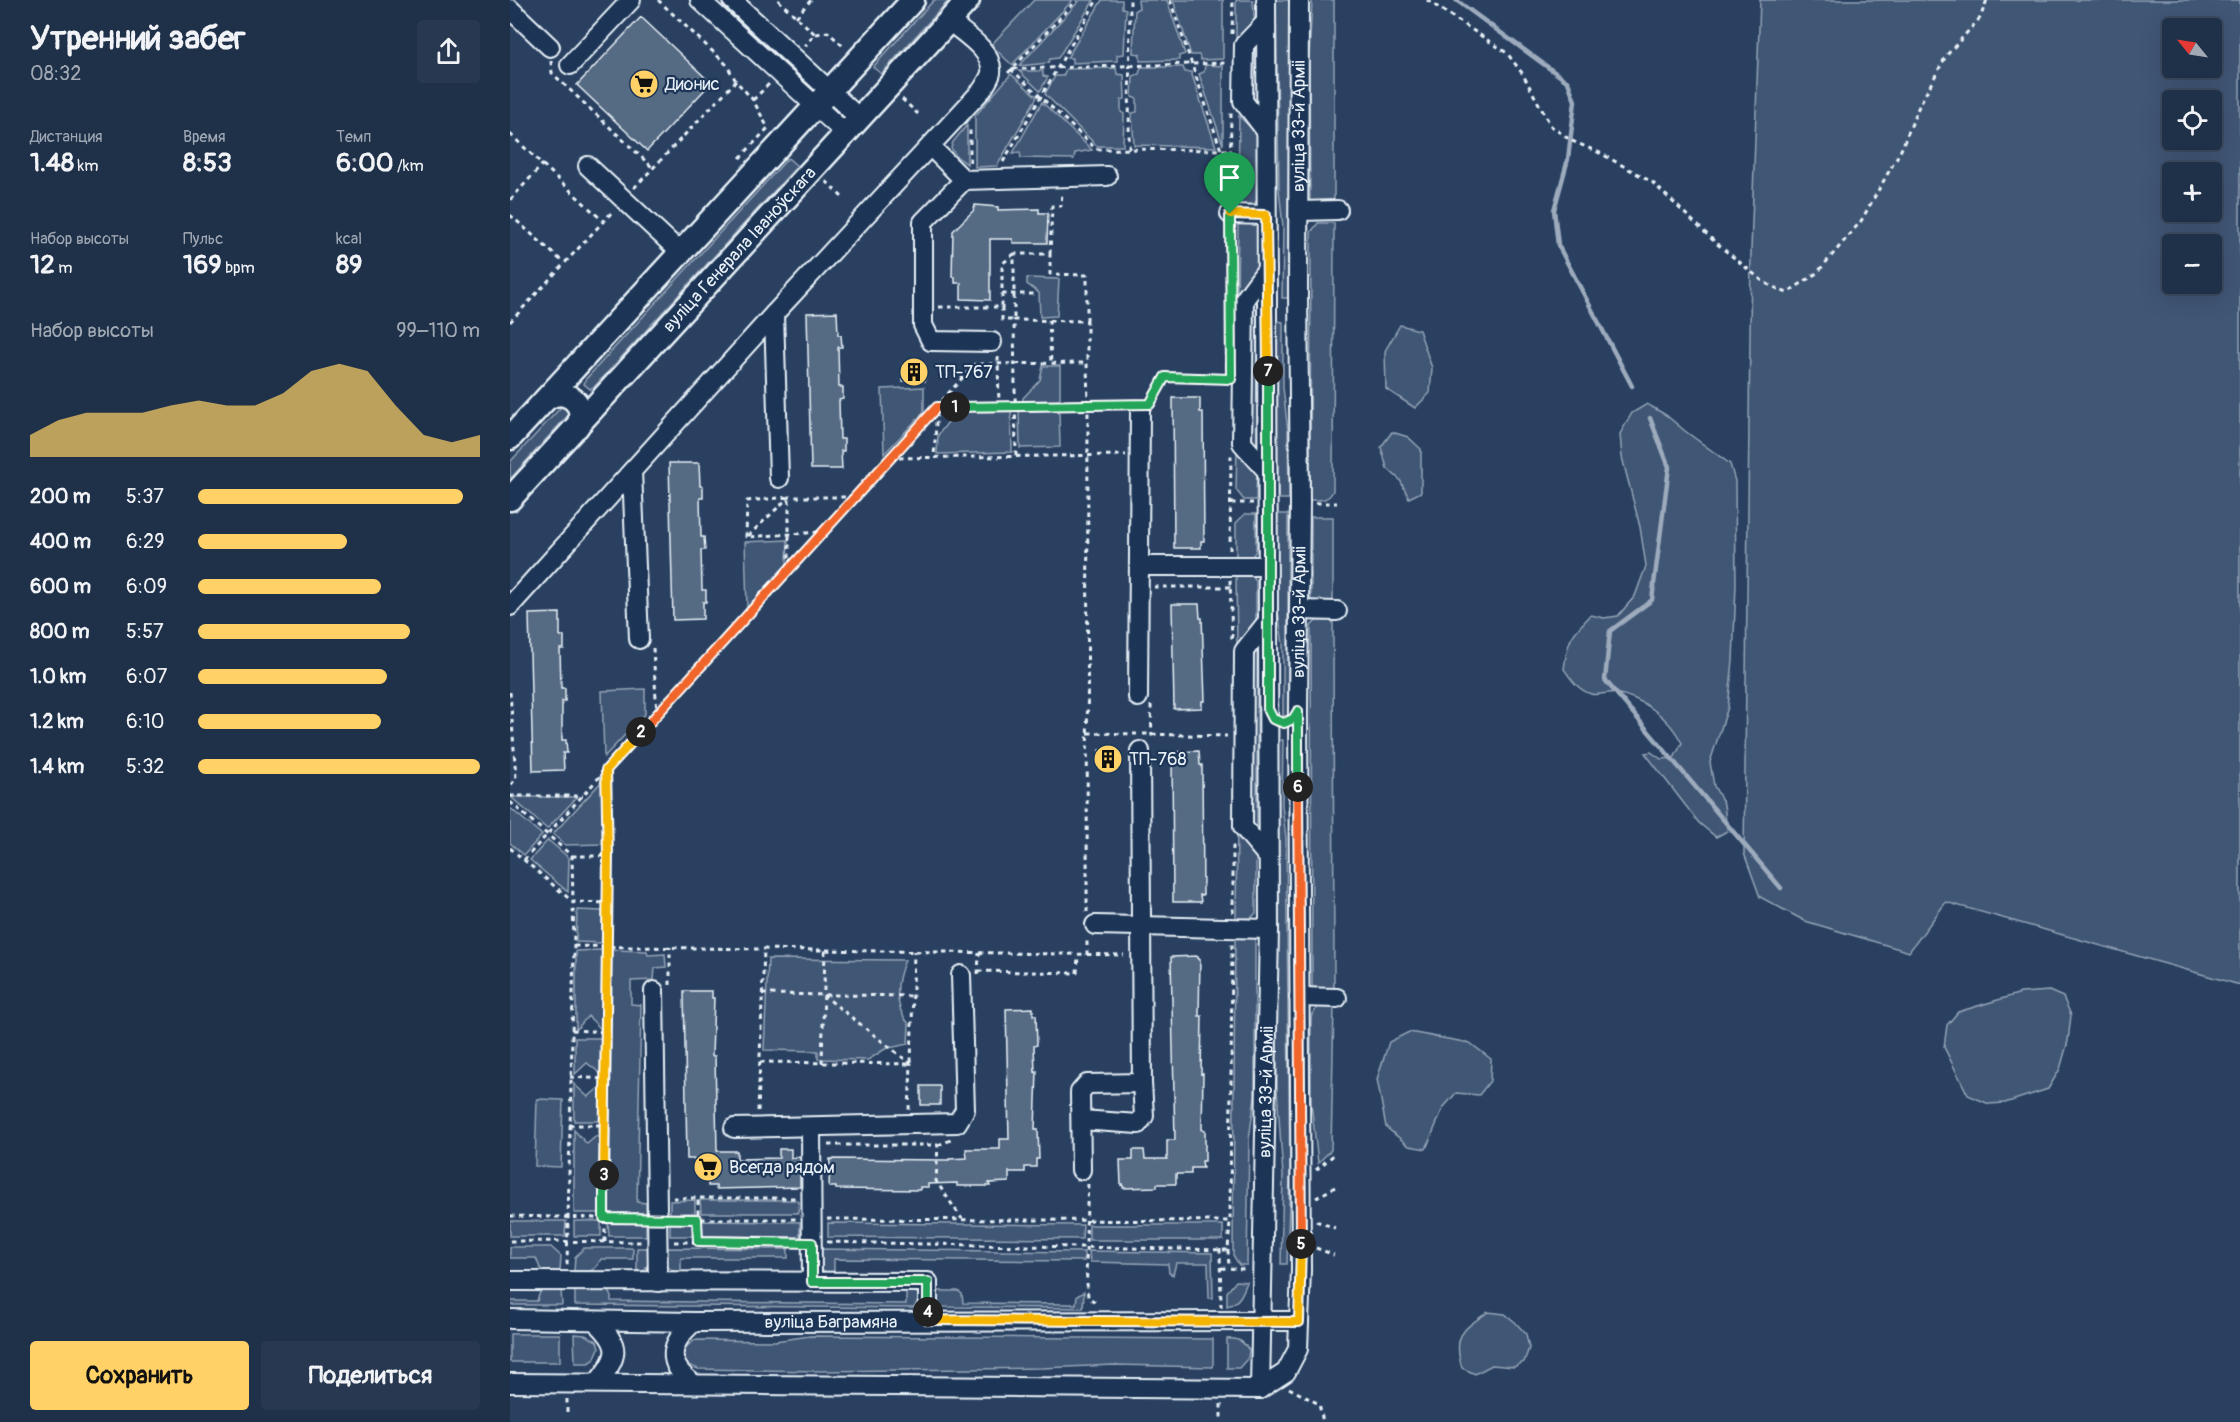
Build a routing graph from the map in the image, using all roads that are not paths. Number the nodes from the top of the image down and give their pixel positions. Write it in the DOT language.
graph roads {
  1 [pos="631,0"];
  2 [pos="700,0"];
  3 [pos="732,0"];
  4 [pos="914,0"];
  5 [pos="968,0"];
  6 [pos="1266,0"];
  7 [pos="1299,0"];
  8 [pos="510,9"];
  9 [pos="949,21"];
  10 [pos="550,47"];
  11 [pos="570,65"];
  12 [pos="823,98"];
  13 [pos="852,125"];
  14 [pos="930,146"];
  15 [pos="588,166"];
  16 [pos="967,175"];
  17 [pos="1107,176"];
  18 [pos="1338,210"];
  19 [pos="1300,211"];
  20 [pos="1230,214"];
  21 [pos="1266,215"];
  22 [pos="680,252"];
  23 [pos="1267,269"];
  24 [pos="1268,291"];
  25 [pos="1298,292"];
  26 [pos="774,314"];
  27 [pos="1268,327"];
  28 [pos="1298,328"];
  29 [pos="996,340"];
  30 [pos="575,367"];
  31 [pos="606,395"];
  32 [pos="546,399"];
  33 [pos="1140,407"];
  34 [pos="576,427"];
  35 [pos="510,438"];
  36 [pos="632,471"];
  37 [pos="1267,471"];
  38 [pos="779,477"];
  39 [pos="510,499"];
  40 [pos="1139,566"];
  41 [pos="1267,566"];
  42 [pos="510,606"];
  43 [pos="1300,610"];
  44 [pos="1337,611"];
  45 [pos="1267,622"];
  46 [pos="639,639"];
  47 [pos="1145,699"];
  48 [pos="1268,709"];
  49 [pos="1298,711"];
  50 [pos="1269,746"];
  51 [pos="1298,747"];
  52 [pos="1146,749"];
  53 [pos="1268,857"];
  54 [pos="1090,925"];
  55 [pos="1141,926"];
  56 [pos="1269,929"];
  57 [pos="970,973"];
  58 [pos="654,992"];
  59 [pos="1299,997"];
  60 [pos="1337,998"];
  61 [pos="1142,1083"];
  62 [pos="1081,1120"];
  63 [pos="734,1128"];
  64 [pos="811,1137"];
  65 [pos="1081,1170"];
  66 [pos="510,1281"];
  67 [pos="658,1282"];
  68 [pos="812,1282"];
  69 [pos="510,1319"];
  70 [pos="928,1320"];
  71 [pos="595,1321"];
  72 [pos="1261,1321"];
  73 [pos="694,1322"];
  74 [pos="1299,1322"];
  75 [pos="510,1383"];
  76 [pos="597,1383"];
  77 [pos="694,1384"];
  78 [pos="1268,1385"];
  1 -- 11 [label="street"];
  2 -- 12 [label="street"];
  3 -- 12 [label="street"];
  4 -- 12 [label="main road"];
  5 -- 9 [label="main road, вуліца Генерала Іваноўскага"];
  6 -- 21 [label="street, вуліца 33-й Арміі"];
  7 -- 19 [label="street, вуліца 33-й Арміі"];
  8 -- 10 [label="street"];
  9 -- 13 [label="main road, вуліца Генерала Іваноўскага"];
  9 -- 14 [label="street"];
  12 -- 13 [label="street"];
  12 -- 22 [label="main road"];
  13 -- 31 [label="main road, вуліца Генерала Іваноўскага"];
  14 -- 16 [label="street"];
  14 -- 26 [label="street"];
  15 -- 22 [label="street"];
  16 -- 17 [label="street"];
  16 -- 29 [label="street"];
  18 -- 19 [label="street"];
  19 -- 25 [label="street, вуліца 33-й Арміі"];
  20 -- 21 [label="street"];
  21 -- 23 [label="street, вуліца 33-й Арміі"];
  22 -- 30 [label="main road"];
  23 -- 24 [label="street, вуліца 33-й Арміі"];
  23 -- 37 [label="street"];
  24 -- 25 [label="street"];
  24 -- 27 [label="street, вуліца 33-й Арміі"];
  25 -- 28 [label="street, вуліца 33-й Арміі"];
  26 -- 36 [label="street"];
  26 -- 38 [label="street"];
  27 -- 28 [label="street"];
  27 -- 37 [label="street, вуліца 33-й Арміі"];
  28 -- 43 [label="street, вуліца 33-й Арміі"];
  30 -- 31 [label="main road"];
  30 -- 32 [label="main road"];
  31 -- 34 [label="main road, вуліца Генерала Іваноўскага"];
  32 -- 34 [label="main road"];
  32 -- 35 [label="main road"];
  33 -- 40 [label="street"];
  34 -- 39 [label="main road, вуліца Генерала Іваноўскага"];
  36 -- 42 [label="street"];
  36 -- 46 [label="street"];
  37 -- 41 [label="street, вуліца 33-й Арміі"];
  40 -- 41 [label="street"];
  40 -- 47 [label="street"];
  41 -- 45 [label="street, вуліца 33-й Арміі"];
  43 -- 44 [label="street"];
  43 -- 49 [label="street, вуліца 33-й Арміі"];
  45 -- 48 [label="street, вуліца 33-й Арміі"];
  45 -- 53 [label="street"];
  48 -- 49 [label="street"];
  48 -- 50 [label="street, вуліца 33-й Арміі"];
  49 -- 51 [label="street, вуліца 33-й Арміі"];
  50 -- 51 [label="street"];
  50 -- 53 [label="street, вуліца 33-й Арміі"];
  51 -- 59 [label="street, вуліца 33-й Арміі"];
  52 -- 55 [label="street"];
  53 -- 56 [label="street, вуліца 33-й Арміі"];
  54 -- 55 [label="street"];
  55 -- 56 [label="street"];
  55 -- 61 [label="street"];
  56 -- 72 [label="street, вуліца 33-й Арміі"];
  57 -- 64 [label="street"];
  58 -- 67 [label="street"];
  59 -- 60 [label="street"];
  59 -- 74 [label="street, вуліца 33-й Арміі"];
  61 -- 62 [label="street"];
  61 -- 62 [label="street"];
  62 -- 65 [label="street"];
  63 -- 64 [label="street"];
  64 -- 68 [label="street"];
  66 -- 67 [label="street"];
  67 -- 68 [label="street"];
  68 -- 70 [label="street"];
  69 -- 71 [label="street, вуліца Баграмяна"];
  70 -- 72 [label="street, вуліца Баграмяна"];
  70 -- 73 [label="street, вуліца Баграмяна"];
  71 -- 73 [label="street, вуліца Баграмяна"];
  71 -- 76 [label="street"];
  72 -- 74 [label="street, вуліца Баграмяна"];
  72 -- 78 [label="street, вуліца 33-й Арміі"];
  73 -- 77 [label="street"];
  74 -- 78 [label="street, вуліца 33-й Арміі"];
  75 -- 76 [label="street"];
  76 -- 77 [label="street"];
  77 -- 78 [label="street"];
}
